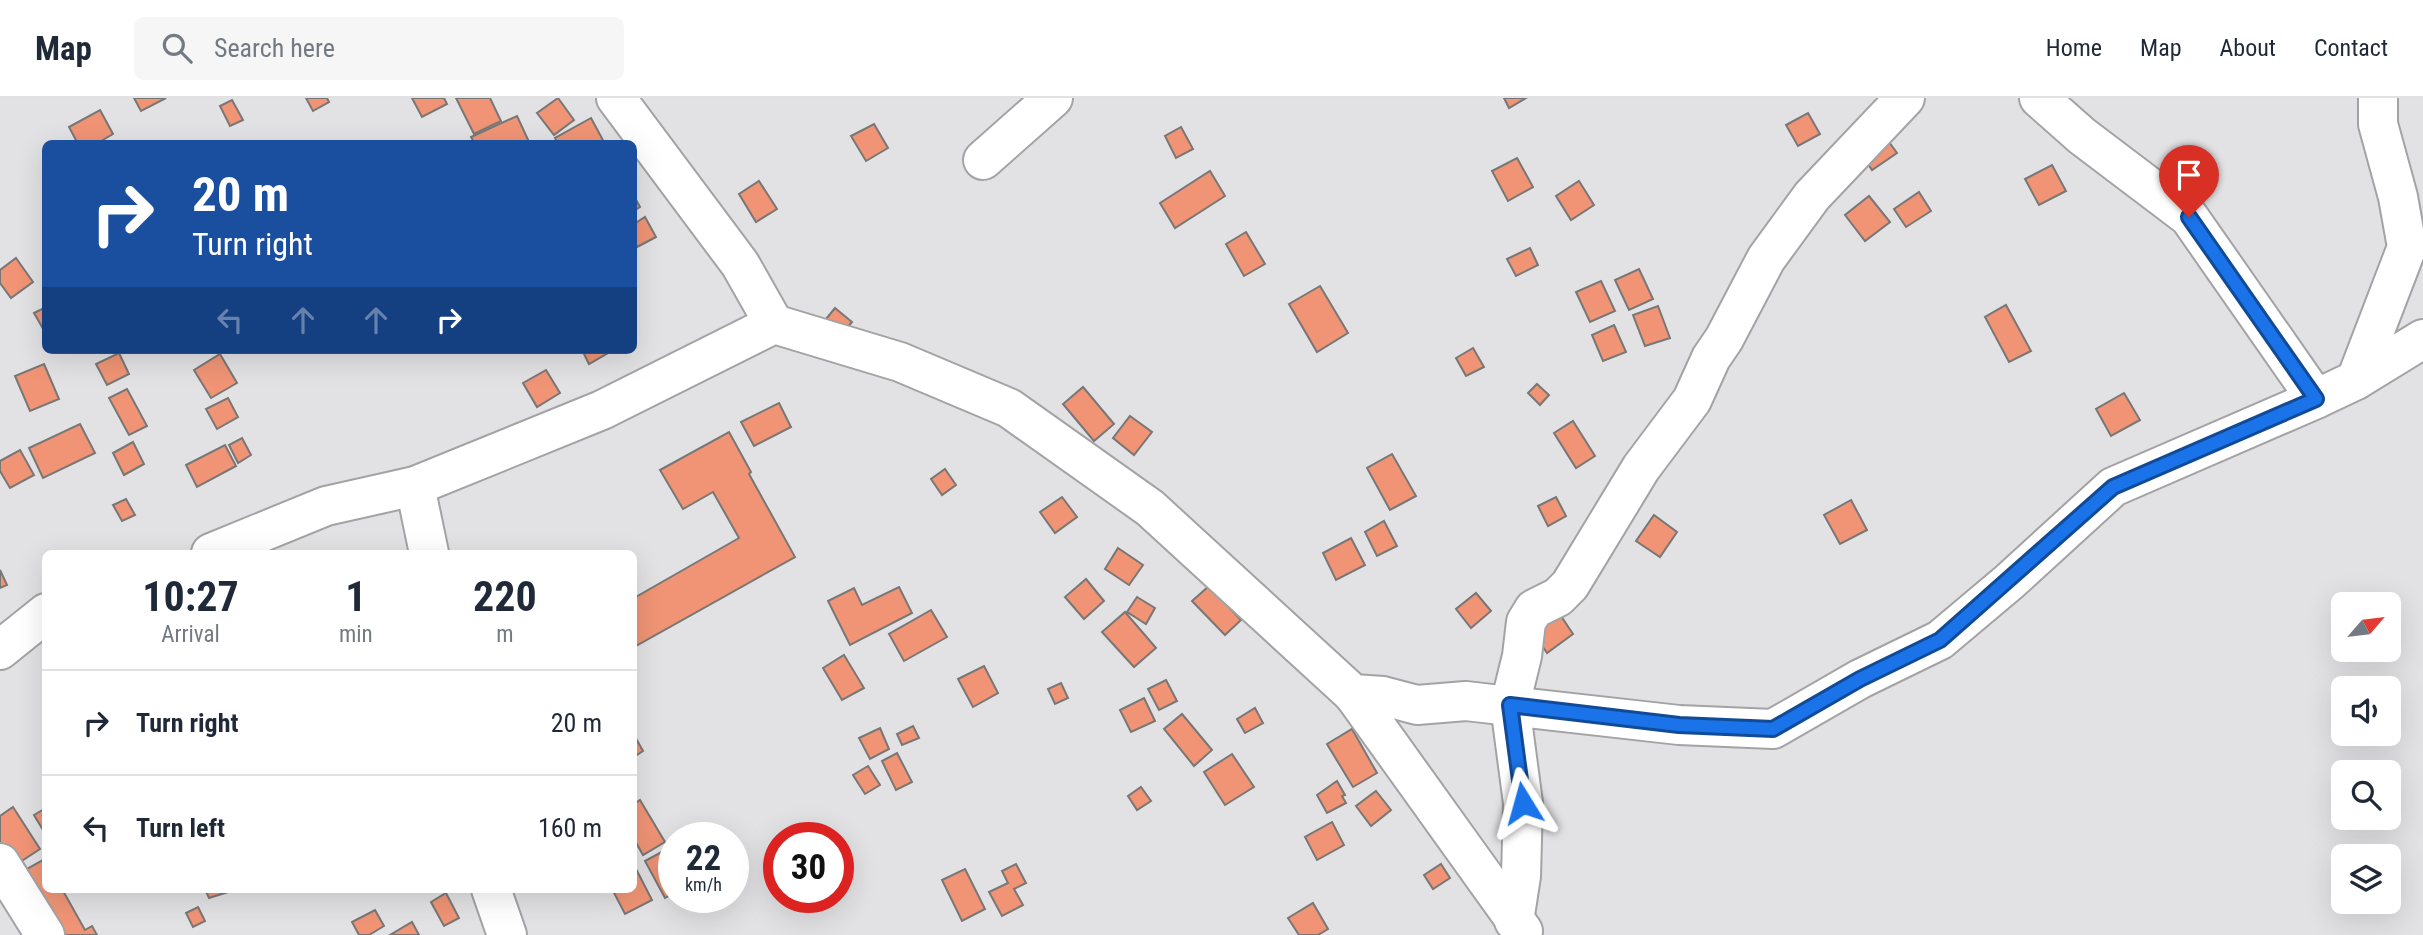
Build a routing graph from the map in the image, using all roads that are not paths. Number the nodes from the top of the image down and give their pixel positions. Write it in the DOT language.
graph roads {
  1 [pos="616,98"];
  2 [pos="1054,98"];
  3 [pos="1905,98"];
  4 [pos="2039,98"];
  5 [pos="2378,98"];
  6 [pos="982,160"];
  7 [pos="774,324"];
  8 [pos="2423,339"];
  9 [pos="2356,380"];
  10 [pos="2316,399"];
  11 [pos="415,486"];
  12 [pos="218,550"];
  13 [pos="428,550"];
  14 [pos="42,617"];
  15 [pos="0,650"];
  16 [pos="1353,694"];
  17 [pos="1510,705"];
  18 [pos="0,863"];
  19 [pos="492,893"];
  20 [pos="1521,928"];
  21 [pos="45,935"];
  22 [pos="507,935"];
  1 -- 7 [label="street"];
  2 -- 6 [label="street"];
  3 -- 17 [label="street"];
  4 -- 10 [label="street"];
  5 -- 9 [label="street"];
  7 -- 11 [label="street"];
  7 -- 16 [label="street"];
  8 -- 9 [label="street"];
  9 -- 10 [label="street"];
  10 -- 17 [label="street"];
  11 -- 12 [label="street"];
  11 -- 13 [label="street"];
  14 -- 15 [label="street"];
  16 -- 17 [label="street"];
  16 -- 20 [label="street"];
  17 -- 20 [label="street"];
  18 -- 21 [label="street"];
  19 -- 22 [label="street"];
}
